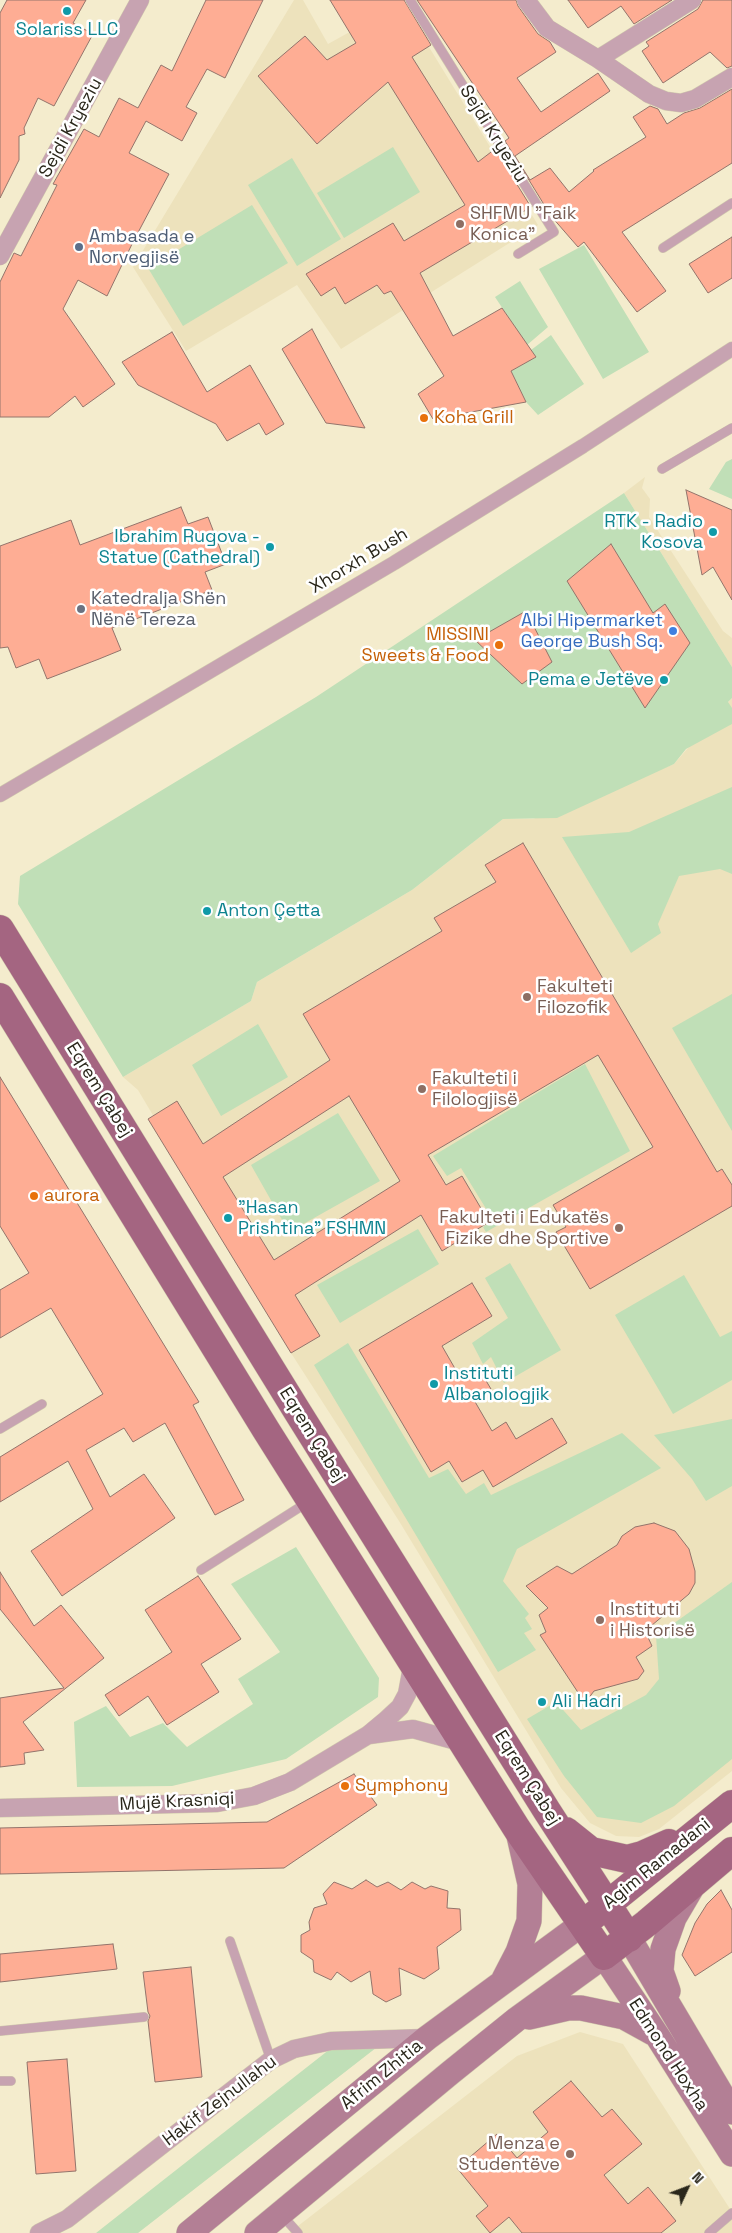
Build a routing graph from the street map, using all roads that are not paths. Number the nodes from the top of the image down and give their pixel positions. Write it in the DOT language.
graph roads {
  1 [pos="140,0"];
  2 [pos="410,0"];
  3 [pos="526,0"];
  4 [pos="692,0"];
  5 [pos="598,59"];
  6 [pos="732,76"];
  7 [pos="732,203"];
  8 [pos="5,236"];
  9 [pos="663,248"];
  10 [pos="518,254"];
  11 [pos="0,256"];
  12 [pos="732,349"];
  13 [pos="732,428"];
  14 [pos="662,469"];
  15 [pos="0,795"];
  16 [pos="0,929"];
  17 [pos="0,997"];
  18 [pos="42,1404"];
  19 [pos="0,1429"];
  20 [pos="311,1501"];
  21 [pos="201,1570"];
  22 [pos="413,1662"];
  23 [pos="368,1735"];
  24 [pos="464,1743"];
  25 [pos="732,1804"];
  26 [pos="0,1808"];
  27 [pos="547,1811"];
  28 [pos="703,1828"];
  29 [pos="517,1829"];
  30 [pos="732,1851"];
  31 [pos="700,1876"];
  32 [pos="607,1905"];
  33 [pos="582,1924"];
  34 [pos="629,1938"];
  35 [pos="230,1941"];
  36 [pos="604,1956"];
  37 [pos="496,1987"];
  38 [pos="144,2017"];
  39 [pos="517,2019"];
  40 [pos="678,2022"];
  41 [pos="0,2031"];
  42 [pos="658,2037"];
  43 [pos="427,2038"];
  44 [pos="271,2060"];
  45 [pos="0,2081"];
  46 [pos="11,2081"];
  47 [pos="732,2112"];
  48 [pos="732,2154"];
  49 [pos="732,2213"];
  50 [pos="281,2214"];
  51 [pos="39,2233"];
  52 [pos="189,2233"];
  53 [pos="257,2233"];
  54 [pos="298,2233"];
  55 [pos="709,2233"];
  1 -- 8 [label="street, Sejdi Kryeziu"];
  2 -- 10 [label="lane, Sejdi Kryeziu"];
  3 -- 5 [label="street"];
  4 -- 5 [label="street"];
  5 -- 6 [label="street"];
  7 -- 9 [label="lane"];
  8 -- 11 [label="street, Sejdi Kryeziu"];
  12 -- 15 [label="street, Xhorxh Bush"];
  13 -- 14 [label="lane"];
  16 -- 27 [label="main road, Eqrem Çabej"];
  17 -- 20 [label="main road, Eqrem Çabej"];
  18 -- 19 [label="lane"];
  20 -- 21 [label="lane"];
  20 -- 22 [label="main road, Eqrem Çabej"];
  22 -- 23 [label="street"];
  22 -- 24 [label="main road, Eqrem Çabej"];
  23 -- 24 [label="street"];
  23 -- 26 [label="street, Mujë Krasniqi"];
  24 -- 29 [label="main road, Eqrem Çabej"];
  25 -- 28 [label="main road, Agim Ramadani"];
  27 -- 28 [label="main road"];
  27 -- 32 [label="main road, Eqrem Çabej"];
  28 -- 32 [label="main road, Agim Ramadani"];
  29 -- 33 [label="main road, Eqrem Çabej"];
  29 -- 37 [label="main road"];
  30 -- 31 [label="main road, Agim Ramadani"];
  31 -- 34 [label="main road, Agim Ramadani"];
  31 -- 40 [label="main road"];
  32 -- 33 [label="main road, Agim Ramadani"];
  32 -- 34 [label="main road, Eqrem Çabej"];
  33 -- 36 [label="main road, Eqrem Çabej"];
  33 -- 37 [label="main road, Afrim Zhitia"];
  34 -- 36 [label="main road, Agim Ramadani"];
  34 -- 40 [label="main road, Edmond Hoxha"];
  35 -- 44 [label="lane"];
  36 -- 39 [label="main road"];
  36 -- 42 [label="main road, Edmond Hoxha"];
  37 -- 43 [label="main road, Afrim Zhitia"];
  38 -- 41 [label="lane"];
  39 -- 42 [label="main road"];
  39 -- 50 [label="main road"];
  40 -- 47 [label="main road, Edmond Hoxha"];
  42 -- 48 [label="main road, Edmond Hoxha"];
  43 -- 44 [label="street, Hakif Zejnullahu"];
  43 -- 52 [label="main road, Afrim Zhitia"];
  44 -- 51 [label="street, Hakif Zejnullahu"];
  45 -- 46 [label="lane"];
  49 -- 55 [label="lane"];
  50 -- 53 [label="main road"];
  50 -- 54 [label="lane"];
}
